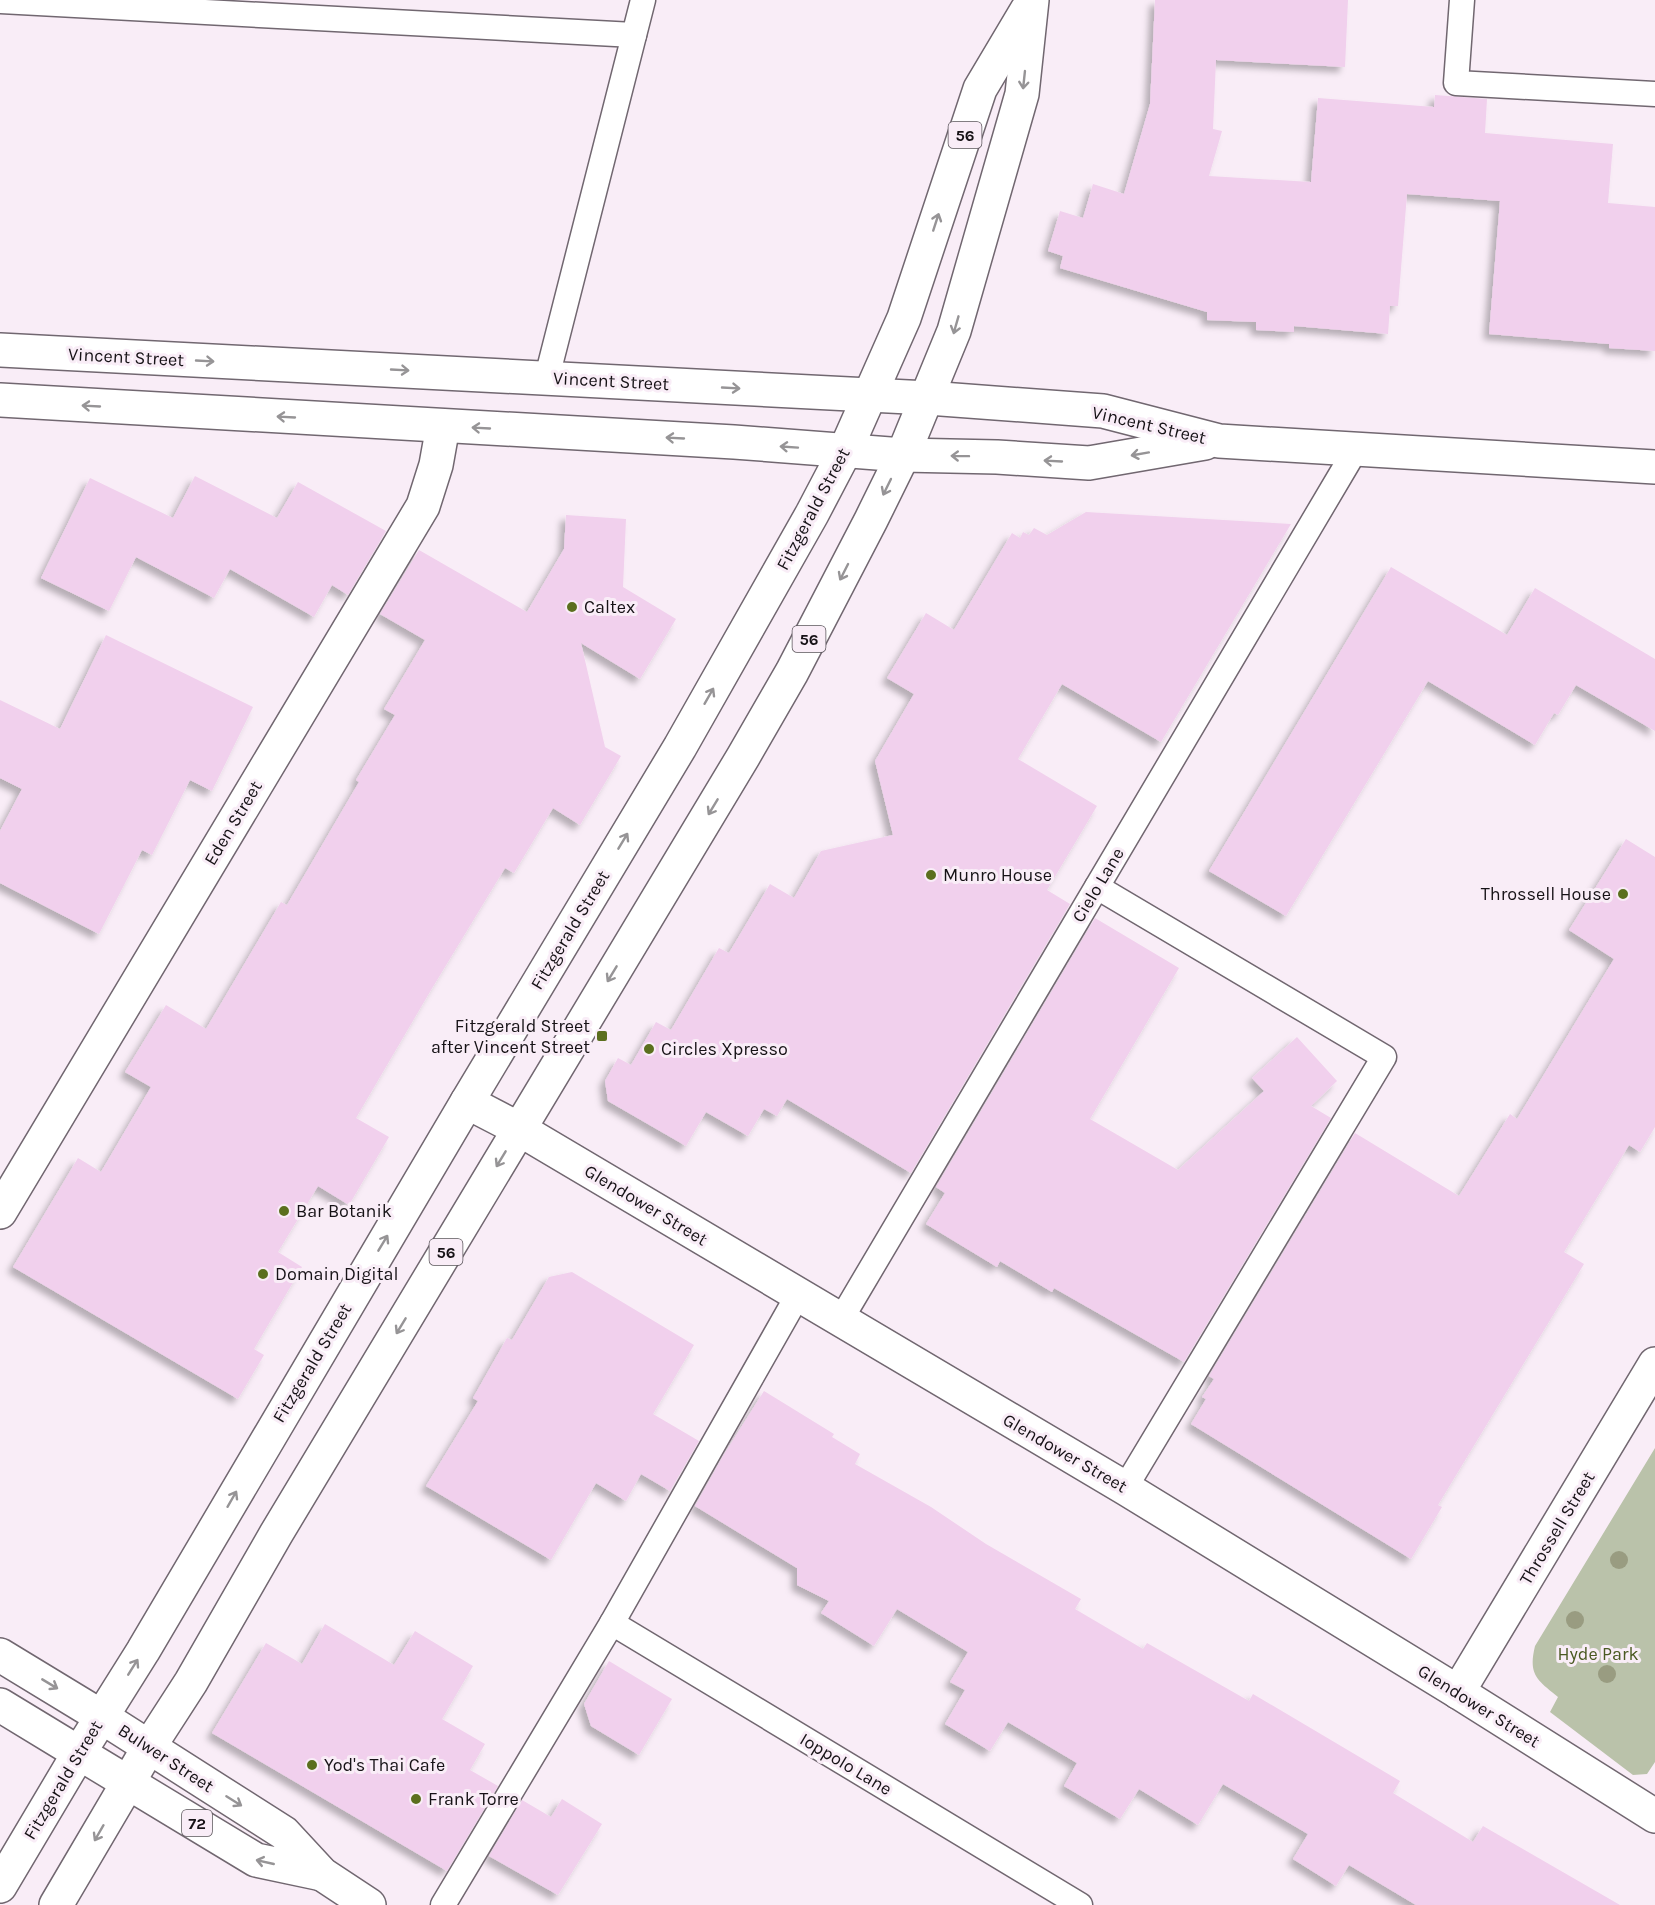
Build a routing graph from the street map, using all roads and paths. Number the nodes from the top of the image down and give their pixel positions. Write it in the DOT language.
graph roads {
  1 [pos="643,0"];
  2 [pos="1032,0"];
  3 [pos="1462,0"];
  4 [pos="0,1"];
  5 [pos="634,35"];
  6 [pos="1655,94"];
  7 [pos="0,350"];
  8 [pos="547,377"];
  9 [pos="871,394"];
  10 [pos="927,398"];
  11 [pos="0,400"];
  12 [pos="443,426"];
  13 [pos="1219,441"];
  14 [pos="1356,449"];
  15 [pos="845,451"];
  16 [pos="903,455"];
  17 [pos="1655,467"];
  18 [pos="1097,887"];
  19 [pos="467,1102"];
  20 [pos="519,1129"];
  21 [pos="0,1212"];
  22 [pos="798,1295"];
  23 [pos="840,1321"];
  24 [pos="1655,1364"];
  25 [pos="1125,1488"];
  26 [pos="612,1623"];
  27 [pos="0,1654"];
  28 [pos="1458,1692"];
  29 [pos="0,1705"];
  30 [pos="102,1717"];
  31 [pos="149,1747"];
  32 [pos="79,1752"];
  33 [pos="128,1782"];
  34 [pos="1655,1816"];
  35 [pos="322,1874"];
  36 [pos="0,1886"];
  37 [pos="56,1905"];
  38 [pos="369,1905"];
  39 [pos="443,1905"];
  40 [pos="1080,1905"];
  1 -- 5 [label="lane"];
  9 -- 2 [label="main road, Fitzgerald Street / 56, one-way"];
  2 -- 10 [label="main road, Fitzgerald Street / 56, one-way"];
  3 -- 6 [label="lane"];
  4 -- 5 [label="lane"];
  5 -- 8 [label="lane"];
  7 -- 8 [label="main road, Vincent Street, one-way"];
  8 -- 9 [label="main road, Vincent Street, one-way"];
  9 -- 10 [label="main road, Vincent Street"];
  9 -- 15 [label="main road, Fitzgerald Street / 56"];
  10 -- 13 [label="main road, Vincent Street"];
  10 -- 16 [label="main road, Fitzgerald Street / 56"];
  12 -- 11 [label="main road, Vincent Street, one-way"];
  15 -- 12 [label="main road, Vincent Street, one-way"];
  12 -- 21 [label="main road, Eden Street"];
  13 -- 14 [label="main road, Vincent Street"];
  13 -- 16 [label="main road, Vincent Street, one-way"];
  14 -- 17 [label="main road, Vincent Street"];
  14 -- 18 [label="lane, Cielo Lane"];
  15 -- 16 [label="main road, Vincent Street"];
  19 -- 15 [label="main road, Fitzgerald Street / 56, one-way"];
  16 -- 20 [label="main road, Fitzgerald Street / 56, one-way"];
  18 -- 23 [label="lane, Cielo Lane"];
  18 -- 25 [label="lane"];
  19 -- 20 [label="main road, Glendower Street"];
  30 -- 19 [label="main road, Fitzgerald Street / 56, one-way"];
  20 -- 22 [label="main road, Glendower Street"];
  20 -- 31 [label="main road, Fitzgerald Street / 56, one-way"];
  22 -- 23 [label="main road, Glendower Street"];
  22 -- 26 [label="lane"];
  23 -- 25 [label="main road, Glendower Street"];
  24 -- 28 [label="main road, Throssell Street"];
  25 -- 28 [label="main road, Glendower Street"];
  26 -- 39 [label="lane"];
  26 -- 40 [label="lane, Ioppolo Lane"];
  27 -- 30 [label="main road, Bulwer Street / 72, one-way"];
  28 -- 34 [label="main road, Glendower Street"];
  29 -- 32 [label="main road, Bulwer Street / 72"];
  30 -- 31 [label="main road, Bulwer Street / 72"];
  30 -- 32 [label="main road, Fitzgerald Street / 56"];
  31 -- 33 [label="main road, Fitzgerald Street / 56"];
  31 -- 35 [label="main road, Bulwer Street / 72, one-way"];
  32 -- 33 [label="main road, Bulwer Street / 72"];
  32 -- 36 [label="main road, Fitzgerald Street"];
  35 -- 33 [label="main road, Bulwer Street / 72, one-way"];
  33 -- 37 [label="main road, Fitzgerald Street, one-way"];
  35 -- 38 [label="main road, Bulwer Street / 72"];
}
